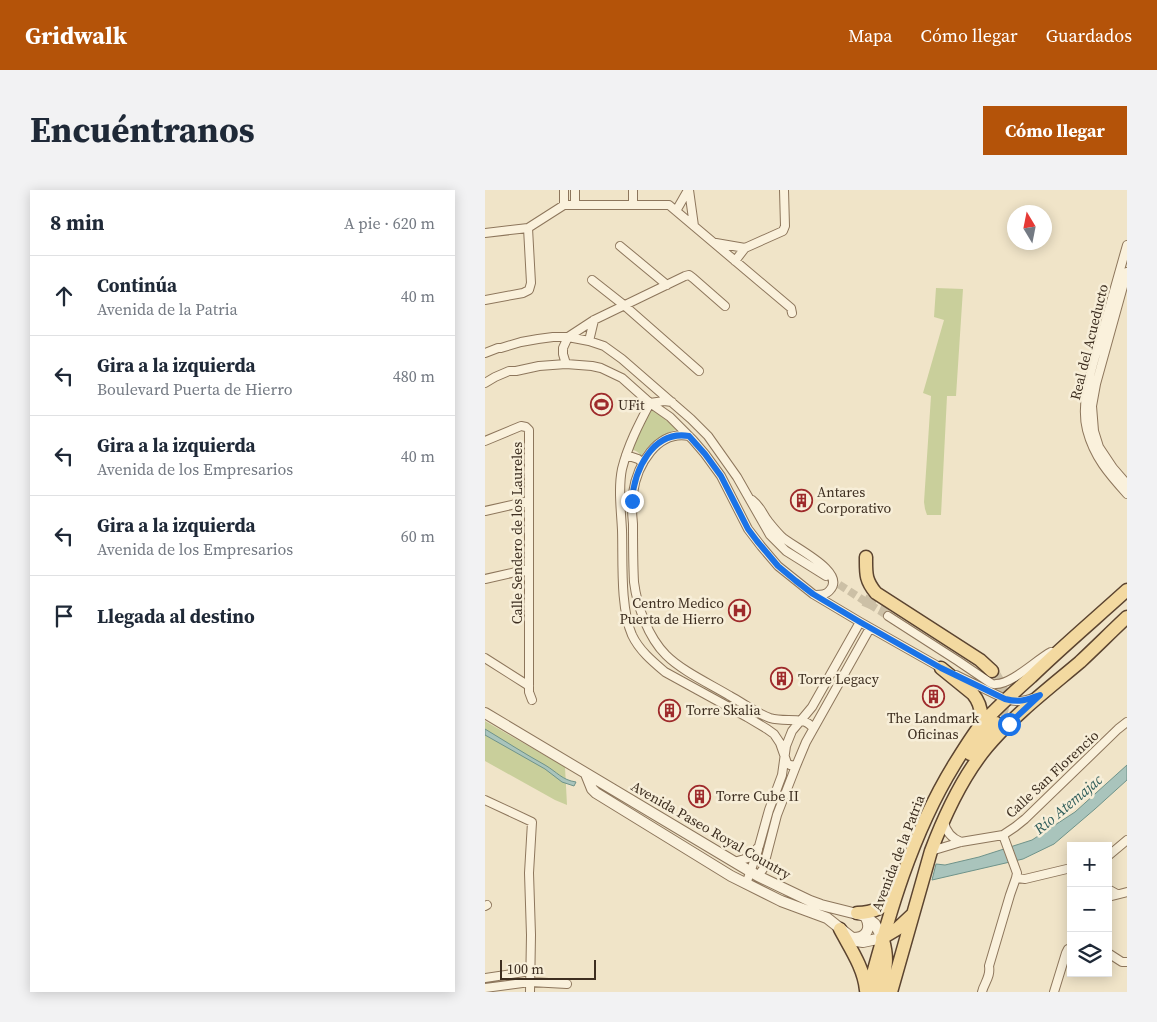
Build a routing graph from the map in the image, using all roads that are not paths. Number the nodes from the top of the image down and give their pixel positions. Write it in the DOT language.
graph roads {
  1 [pos="563,190"];
  2 [pos="575,190"];
  3 [pos="633,190"];
  4 [pos="688,190"];
  5 [pos="784,190"];
  6 [pos="575,204"];
  7 [pos="564,205"];
  8 [pos="633,205"];
  9 [pos="676,211"];
  10 [pos="694,226"];
  11 [pos="528,228"];
  12 [pos="485,233"];
  13 [pos="714,243"];
  14 [pos="1127,245"];
  15 [pos="621,246"];
  16 [pos="745,248"];
  17 [pos="735,261"];
  18 [pos="1127,272"];
  19 [pos="592,280"];
  20 [pos="667,285"];
  21 [pos="485,300"];
  22 [pos="625,306"];
  23 [pos="725,306"];
  24 [pos="792,313"];
  25 [pos="594,320"];
  26 [pos="568,337"];
  27 [pos="589,341"];
  28 [pos="485,354"];
  29 [pos="566,364"];
  30 [pos="699,371"];
  31 [pos="487,381"];
  32 [pos="672,402"];
  33 [pos="650,403"];
  34 [pos="687,416"];
  35 [pos="678,425"];
  36 [pos="689,436"];
  37 [pos="485,441"];
  38 [pos="627,455"];
  39 [pos="643,463"];
  40 [pos="1127,484"];
  41 [pos="1127,494"];
  42 [pos="748,497"];
  43 [pos="529,501"];
  44 [pos="485,511"];
  45 [pos="866,557"];
  46 [pos="529,569"];
  47 [pos="826,576"];
  48 [pos="485,579"];
  49 [pos="1127,590"];
  50 [pos="813,594"];
  51 [pos="638,605"];
  52 [pos="625,608"];
  53 [pos="889,613"];
  54 [pos="1127,618"];
  55 [pos="860,622"];
  56 [pos="870,628"];
  57 [pos="1060,649"];
  58 [pos="485,658"];
  59 [pos="673,660"];
  60 [pos="941,668"];
  61 [pos="665,672"];
  62 [pos="529,686"];
  63 [pos="1040,695"];
  64 [pos="1005,699"];
  65 [pos="532,700"];
  66 [pos="485,713"];
  67 [pos="800,720"];
  68 [pos="1127,722"];
  69 [pos="996,723"];
  70 [pos="813,728"];
  71 [pos="978,729"];
  72 [pos="785,759"];
  73 [pos="795,766"];
  74 [pos="585,774"];
  75 [pos="485,800"];
  76 [pos="626,812"];
  77 [pos="658,816"];
  78 [pos="943,821"];
  79 [pos="923,822"];
  80 [pos="1003,835"];
  81 [pos="1127,840"];
  82 [pos="961,842"];
  83 [pos="759,846"];
  84 [pos="931,851"];
  85 [pos="694,853"];
  86 [pos="1112,853"];
  87 [pos="733,862"];
  88 [pos="1067,869"];
  89 [pos="754,874"];
  90 [pos="1016,878"];
  91 [pos="746,884"];
  92 [pos="897,891"];
  93 [pos="1112,891"];
  94 [pos="1127,892"];
  95 [pos="1117,894"];
  96 [pos="1112,896"];
  97 [pos="781,901"];
  98 [pos="821,905"];
  99 [pos="861,914"];
  100 [pos="913,914"];
  101 [pos="840,929"];
  102 [pos="852,938"];
  103 [pos="882,938"];
  104 [pos="1067,950"];
  105 [pos="1112,956"];
  106 [pos="1127,962"];
  107 [pos="531,971"];
  108 [pos="485,978"];
  109 [pos="530,982"];
  110 [pos="567,984"];
  111 [pos="485,988"];
  112 [pos="982,990"];
  113 [pos="530,992"];
  114 [pos="867,992"];
  115 [pos="879,992"];
  116 [pos="891,992"];
  117 [pos="1055,992"];
  1 -- 7 [label="street"];
  2 -- 6 [label="street"];
  3 -- 8 [label="street"];
  4 -- 9 [label="street"];
  4 -- 10 [label="street"];
  5 -- 16 [label="street"];
  6 -- 7 [label="street"];
  6 -- 8 [label="street"];
  7 -- 11 [label="street"];
  8 -- 9 [label="street"];
  9 -- 10 [label="street"];
  10 -- 13 [label="street"];
  11 -- 12 [label="street"];
  11 -- 21 [label="street"];
  13 -- 16 [label="street"];
  13 -- 17 [label="street"];
  14 -- 41 [label="street, Real del Acueducto"];
  15 -- 20 [label="street"];
  16 -- 17 [label="street"];
  17 -- 24 [label="street"];
  18 -- 40 [label="street, Real del Acueducto"];
  19 -- 22 [label="street"];
  20 -- 22 [label="street"];
  20 -- 23 [label="street"];
  22 -- 25 [label="street"];
  22 -- 30 [label="street"];
  25 -- 26 [label="street"];
  25 -- 27 [label="street"];
  26 -- 27 [label="street"];
  26 -- 28 [label="street"];
  26 -- 29 [label="street"];
  27 -- 32 [label="street"];
  29 -- 31 [label="street"];
  29 -- 33 [label="street"];
  32 -- 33 [label="street"];
  32 -- 34 [label="street"];
  33 -- 35 [label="street"];
  33 -- 38 [label="street"];
  34 -- 35 [label="street"];
  34 -- 42 [label="street"];
  35 -- 36 [label="street"];
  36 -- 39 [label="street"];
  36 -- 50 [label="street"];
  37 -- 43 [label="street, Calle Sendero de los Laureles"];
  38 -- 39 [label="street"];
  38 -- 52 [label="street"];
  39 -- 51 [label="street"];
  42 -- 47 [label="street"];
  42 -- 50 [label="street"];
  43 -- 44 [label="street"];
  43 -- 46 [label="street, Calle Sendero de los Laureles"];
  45 -- 53 [label="main road"];
  46 -- 48 [label="street"];
  46 -- 62 [label="street, Calle Sendero de los Laureles"];
  49 -- 57 [label="main road, Avenida de la Patria"];
  50 -- 55 [label="street"];
  51 -- 52 [label="street"];
  51 -- 59 [label="street"];
  52 -- 61 [label="street"];
  53 -- 57 [label="street"];
  54 -- 63 [label="main road"];
  55 -- 56 [label="street"];
  55 -- 67 [label="street"];
  56 -- 60 [label="street"];
  56 -- 70 [label="street"];
  57 -- 64 [label="main road, Avenida de la Patria"];
  58 -- 62 [label="street"];
  59 -- 61 [label="street"];
  59 -- 67 [label="street"];
  60 -- 64 [label="street"];
  60 -- 71 [label="main road"];
  61 -- 72 [label="street"];
  62 -- 65 [label="street, Calle Sendero de los Laureles"];
  63 -- 64 [label="street"];
  63 -- 78 [label="main road"];
  64 -- 71 [label="main road, Avenida de la Patria"];
  66 -- 74 [label="street, Avenida Paseo Royal Country"];
  67 -- 70 [label="street"];
  67 -- 72 [label="street"];
  68 -- 80 [label="street, Calle San Florencio"];
  69 -- 84 [label="main road"];
  70 -- 73 [label="street"];
  71 -- 79 [label="main road, Avenida de la Patria"];
  72 -- 73 [label="street"];
  72 -- 83 [label="street"];
  73 -- 89 [label="street"];
  74 -- 76 [label="street, Avenida Paseo Royal Country"];
  74 -- 77 [label="street, Avenida Paseo Royal Country"];
  75 -- 107 [label="street"];
  76 -- 77 [label="street"];
  76 -- 85 [label="street, Avenida Paseo Royal Country"];
  77 -- 87 [label="street, Avenida Paseo Royal Country"];
  78 -- 82 [label="street"];
  78 -- 84 [label="main road"];
  79 -- 84 [label="main road"];
  79 -- 92 [label="main road, Avenida de la Patria"];
  80 -- 82 [label="street, Calle San Florencio"];
  80 -- 90 [label="street"];
  81 -- 86 [label="street"];
  82 -- 84 [label="street, Calle San Florencio"];
  83 -- 87 [label="street"];
  83 -- 89 [label="street"];
  84 -- 100 [label="main road"];
  85 -- 87 [label="street"];
  85 -- 91 [label="street, Avenida Paseo Royal Country"];
  87 -- 89 [label="street, Avenida Paseo Royal Country"];
  88 -- 90 [label="street"];
  89 -- 91 [label="street"];
  89 -- 98 [label="street, Avenida Paseo Royal Country"];
  90 -- 112 [label="street"];
  91 -- 97 [label="street, Avenida Paseo Royal Country"];
  92 -- 99 [label="main road"];
  92 -- 103 [label="main road, Avenida de la Patria"];
  93 -- 95 [label="street"];
  94 -- 95 [label="street"];
  95 -- 96 [label="street"];
  97 -- 98 [label="street"];
  97 -- 101 [label="street, Avenida Paseo Royal Country"];
  98 -- 99 [label="street, Avenida Paseo Royal Country"];
  99 -- 102 [label="street"];
  99 -- 103 [label="street"];
  100 -- 103 [label="main road"];
  100 -- 116 [label="main road"];
  101 -- 102 [label="street, Avenida Paseo Royal Country"];
  101 -- 114 [label="main road"];
  102 -- 103 [label="street"];
  103 -- 114 [label="main road, Avenida de la Patria"];
  103 -- 115 [label="main road"];
  104 -- 117 [label="street"];
  105 -- 106 [label="street"];
  107 -- 108 [label="street"];
  107 -- 109 [label="street"];
  109 -- 110 [label="street"];
  109 -- 111 [label="street"];
  109 -- 113 [label="street"];
}
